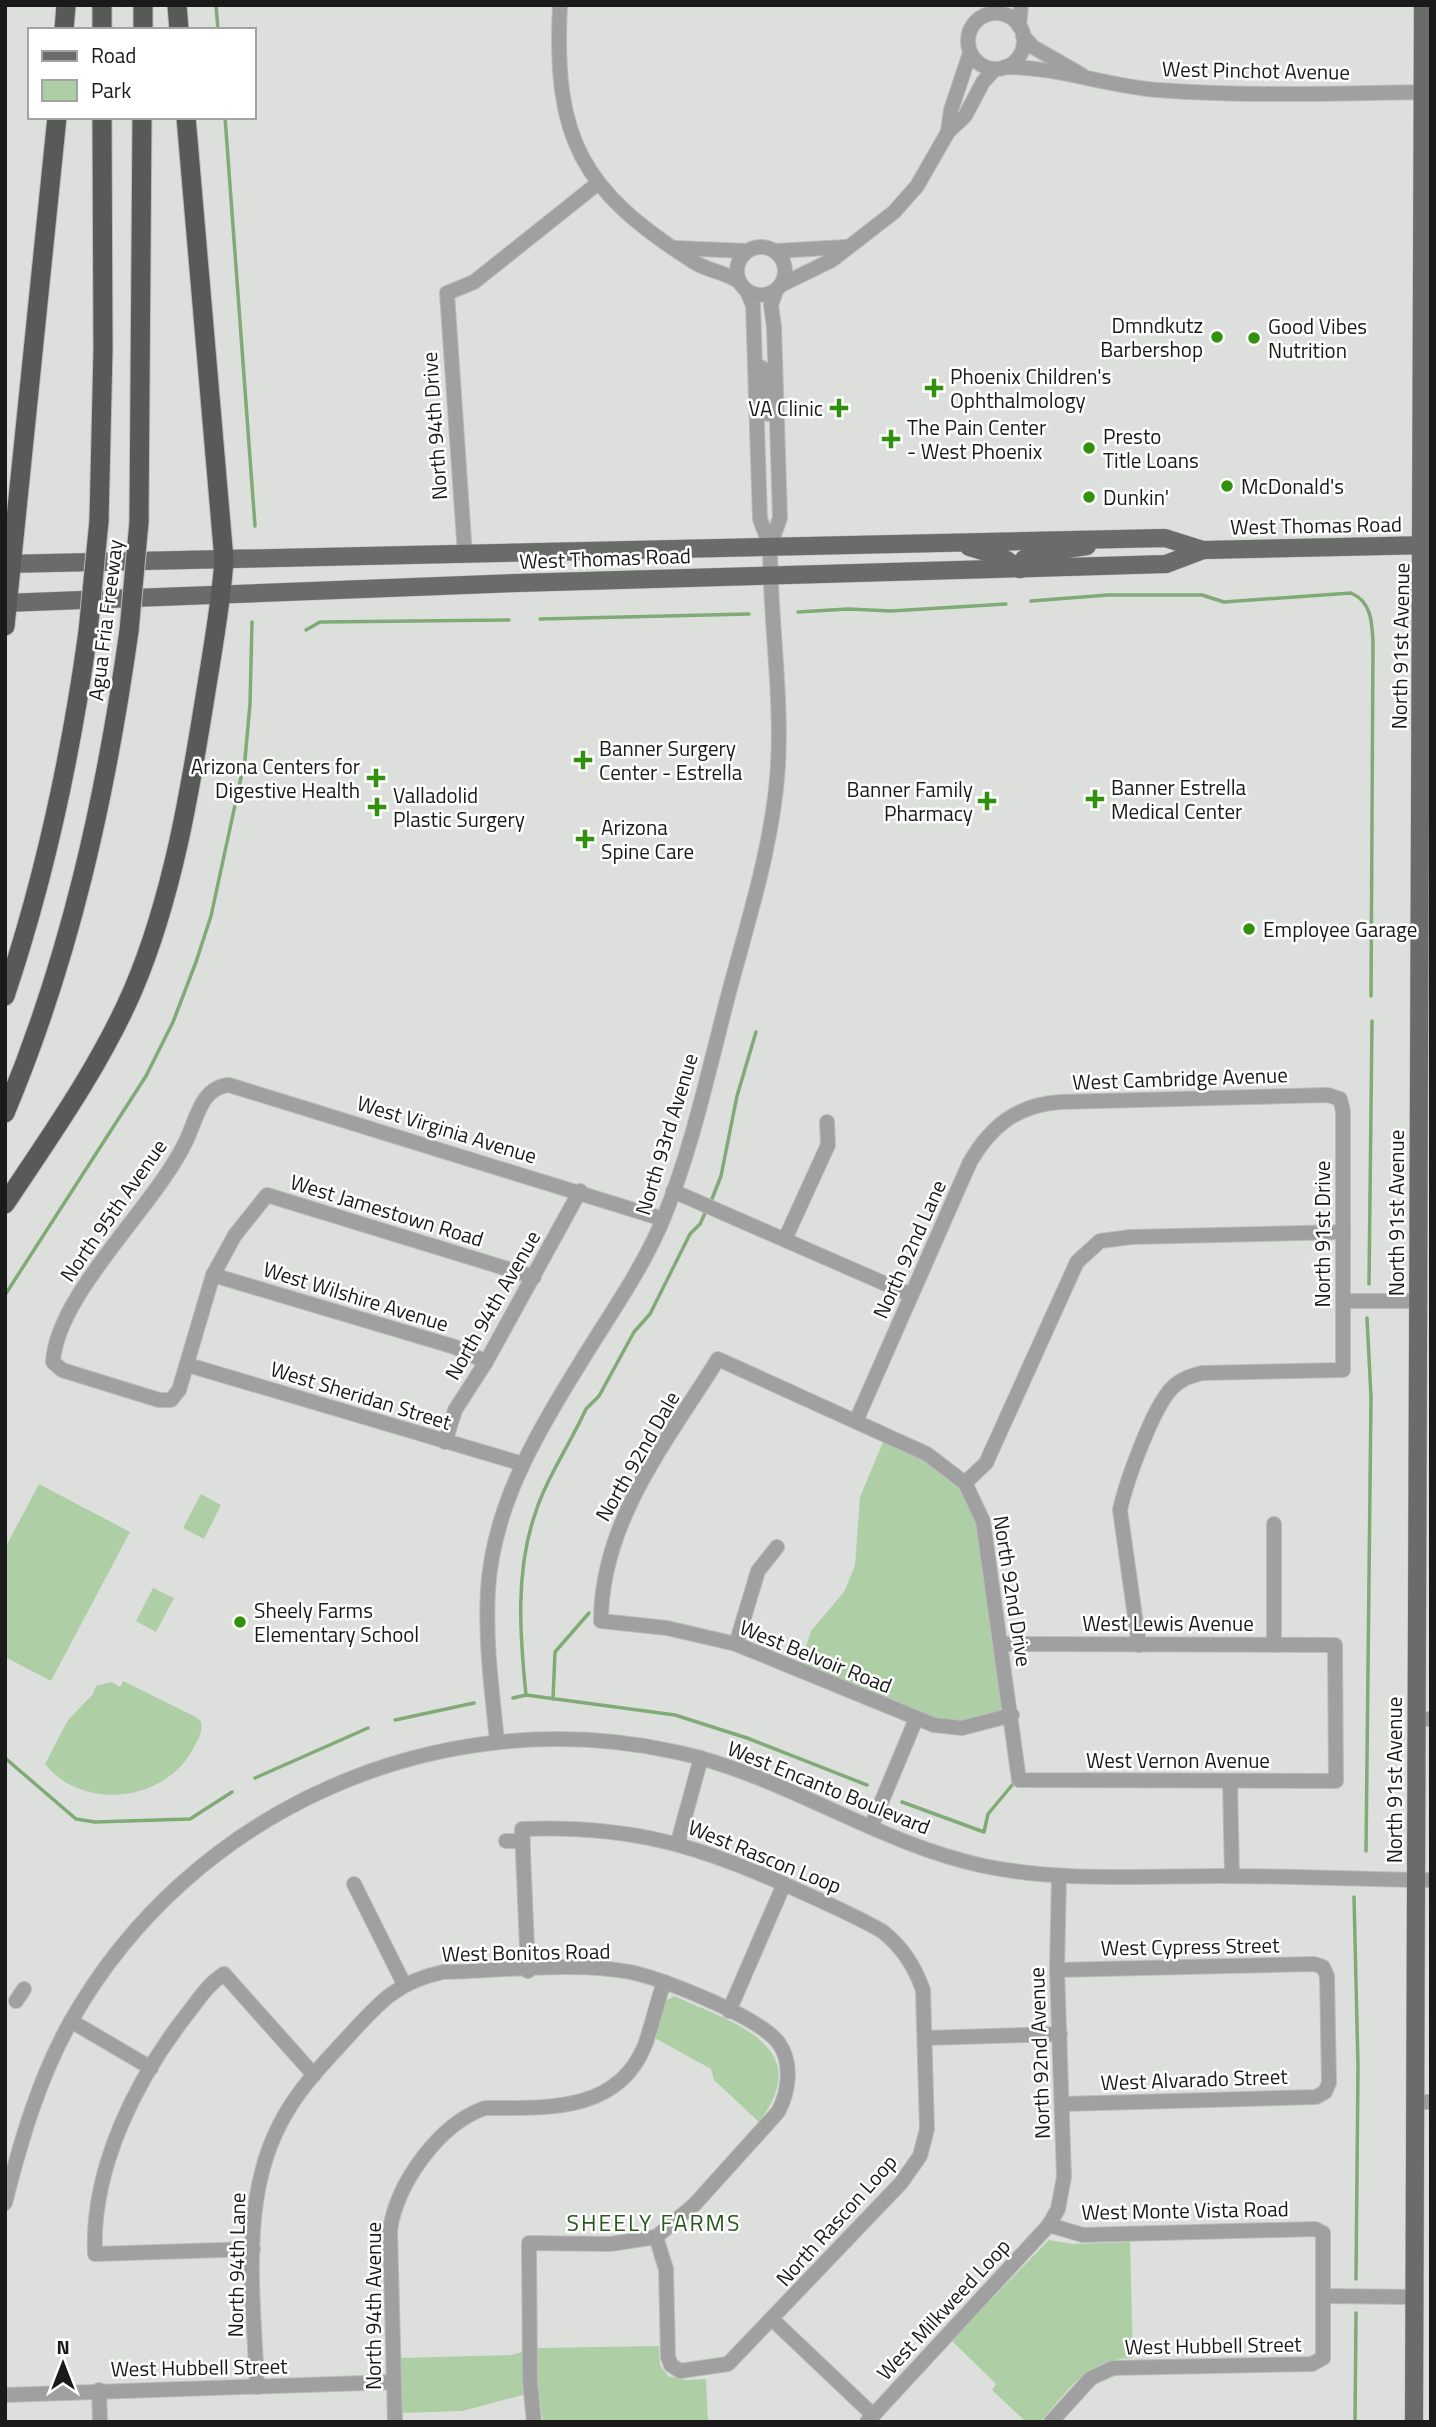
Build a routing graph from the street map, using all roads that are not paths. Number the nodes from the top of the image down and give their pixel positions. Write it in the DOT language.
graph roads {
  1 [pos="66,5"];
  2 [pos="102,5"];
  3 [pos="143,5"];
  4 [pos="177,5"];
  5 [pos="560,5"];
  6 [pos="1021,5"];
  7 [pos="1423,5"];
  8 [pos="998,9"];
  9 [pos="64,28"];
  10 [pos="102,28"];
  11 [pos="143,28"];
  12 [pos="179,28"];
  13 [pos="1021,31"];
  14 [pos="970,53"];
  15 [pos="1000,68"];
  16 [pos="1082,75"];
  17 [pos="1427,92"];
  18 [pos="57,119"];
  19 [pos="102,119"];
  20 [pos="142,119"];
  21 [pos="186,119"];
  22 [pos="948,132"];
  23 [pos="597,184"];
  24 [pos="846,247"];
  25 [pos="675,248"];
  26 [pos="747,251"];
  27 [pos="775,251"];
  28 [pos="796,278"];
  29 [pos="742,286"];
  30 [pos="779,288"];
  31 [pos="774,327"];
  32 [pos="755,364"];
  33 [pos="778,445"];
  34 [pos="1110,538"];
  35 [pos="949,542"];
  36 [pos="1427,545"];
  37 [pos="769,546"];
  38 [pos="1203,550"];
  39 [pos="530,553"];
  40 [pos="465,555"];
  41 [pos="224,560"];
  42 [pos="9,564"];
  43 [pos="1020,569"];
  44 [pos="770,576"];
  45 [pos="517,583"];
  46 [pos="221,596"];
  47 [pos="7,603"];
  48 [pos="5,626"];
  49 [pos="5,996"];
  50 [pos="1425,1008"];
  51 [pos="217,1086"];
  52 [pos="1340,1099"];
  53 [pos="1021,1109"];
  54 [pos="5,1113"];
  55 [pos="827,1122"];
  56 [pos="1425,1135"];
  57 [pos="580,1191"];
  58 [pos="673,1191"];
  59 [pos="5,1204"];
  60 [pos="663,1219"];
  61 [pos="1343,1232"];
  62 [pos="785,1239"];
  63 [pos="213,1275"];
  64 [pos="534,1277"];
  65 [pos="911,1295"];
  66 [pos="1343,1301"];
  67 [pos="1419,1301"];
  68 [pos="486,1362"];
  69 [pos="188,1365"];
  70 [pos="856,1421"];
  71 [pos="445,1442"];
  72 [pos="523,1464"];
  73 [pos="1424,1474"];
  74 [pos="965,1483"];
  75 [pos="1274,1524"];
  76 [pos="778,1547"];
  77 [pos="601,1621"];
  78 [pos="736,1644"];
  79 [pos="1001,1644"];
  80 [pos="1139,1644"];
  81 [pos="1274,1645"];
  82 [pos="1012,1714"];
  83 [pos="916,1719"];
  84 [pos="1424,1719"];
  85 [pos="497,1741"];
  86 [pos="701,1758"];
  87 [pos="1019,1780"];
  88 [pos="1336,1781"];
  89 [pos="1230,1782"];
  90 [pos="872,1828"];
  91 [pos="523,1835"];
  92 [pos="506,1841"];
  93 [pos="678,1842"];
  94 [pos="1059,1876"];
  95 [pos="1231,1876"];
  96 [pos="1423,1880"];
  97 [pos="354,1884"];
  98 [pos="784,1884"];
  99 [pos="899,1944"];
  100 [pos="528,1970"];
  101 [pos="1057,1970"];
  102 [pos="664,1982"];
  103 [pos="404,1984"];
  104 [pos="729,2011"];
  105 [pos="71,2021"];
  106 [pos="1060,2034"];
  107 [pos="925,2038"];
  108 [pos="151,2068"];
  109 [pos="314,2075"];
  110 [pos="1325,2092"];
  111 [pos="1423,2102"];
  112 [pos="1063,2104"];
  113 [pos="5,2203"];
  114 [pos="1049,2225"];
  115 [pos="656,2237"];
  116 [pos="253,2249"];
  117 [pos="1325,2296"];
  118 [pos="1415,2297"];
  119 [pos="773,2320"];
  120 [pos="394,2382"];
  121 [pos="257,2387"];
  122 [pos="99,2390"];
  123 [pos="5,2395"];
  124 [pos="870,2418"];
  125 [pos="100,2422"];
  126 [pos="395,2422"];
  127 [pos="534,2422"];
  128 [pos="1052,2422"];
  129 [pos="1414,2422"];
  1 -- 9 [label="highway"];
  2 -- 10 [label="highway"];
  3 -- 11 [label="highway"];
  4 -- 12 [label="highway"];
  5 -- 23 [label="street"];
  6 -- 13 [label="street"];
  7 -- 17 [label="main road, North 91st Avenue"];
  8 -- 13 [label="street"];
  8 -- 14 [label="street"];
  13 -- 15 [label="street"];
  13 -- 16 [label="street, West Pinchot Avenue"];
  14 -- 15 [label="street"];
  14 -- 22 [label="street"];
  15 -- 16 [label="street, West Pinchot Avenue"];
  15 -- 22 [label="street"];
  16 -- 17 [label="street, West Pinchot Avenue"];
  17 -- 36 [label="main road, North 91st Avenue"];
  18 -- 42 [label="highway"];
  19 -- 49 [label="highway, Agua Fria Freeway, bridge"];
  20 -- 54 [label="highway, Agua Fria Freeway, bridge"];
  21 -- 41 [label="highway"];
  22 -- 24 [label="street"];
  23 -- 25 [label="street"];
  23 -- 40 [label="street, North 94th Drive"];
  24 -- 27 [label="street"];
  24 -- 28 [label="street"];
  25 -- 26 [label="street"];
  25 -- 29 [label="street"];
  26 -- 27 [label="street"];
  26 -- 29 [label="street"];
  27 -- 30 [label="street"];
  28 -- 30 [label="street"];
  28 -- 31 [label="street"];
  29 -- 30 [label="street"];
  29 -- 32 [label="street, North 93rd Avenue"];
  30 -- 31 [label="street, North 93rd Avenue"];
  31 -- 33 [label="street, North 93rd Avenue"];
  32 -- 33 [label="street"];
  32 -- 37 [label="street, North 93rd Avenue"];
  33 -- 37 [label="street, North 93rd Avenue"];
  34 -- 35 [label="main road, West Thomas Road"];
  34 -- 38 [label="main road, West Thomas Road"];
  34 -- 43 [label="main road"];
  35 -- 37 [label="main road, West Thomas Road"];
  35 -- 43 [label="main road"];
  36 -- 38 [label="main road, West Thomas Road"];
  36 -- 50 [label="main road, North 91st Avenue"];
  37 -- 39 [label="main road, West Thomas Road"];
  37 -- 44 [label="street, North 93rd Avenue"];
  38 -- 43 [label="main road, West Thomas Road"];
  39 -- 40 [label="main road, West Thomas Road"];
  39 -- 45 [label="main road"];
  40 -- 41 [label="main road, West Thomas Road"];
  41 -- 42 [label="main road, West Thomas Road"];
  41 -- 46 [label="highway"];
  42 -- 47 [label="highway"];
  43 -- 44 [label="main road, West Thomas Road"];
  44 -- 45 [label="main road, West Thomas Road"];
  44 -- 58 [label="street, North 93rd Avenue"];
  45 -- 46 [label="main road, West Thomas Road"];
  46 -- 47 [label="main road, West Thomas Road"];
  46 -- 59 [label="highway"];
  47 -- 48 [label="highway"];
  50 -- 56 [label="main road, North 91st Avenue"];
  51 -- 57 [label="street, West Virginia Avenue"];
  51 -- 69 [label="street, North 95th Avenue"];
  52 -- 53 [label="street, West Cambridge Avenue"];
  52 -- 61 [label="street, North 91st Drive"];
  53 -- 65 [label="street, North 92nd Lane"];
  55 -- 62 [label="street"];
  56 -- 67 [label="main road, North 91st Avenue"];
  57 -- 60 [label="street, West Virginia Avenue"];
  57 -- 64 [label="street, North 94th Avenue"];
  58 -- 60 [label="street, North 93rd Avenue"];
  58 -- 62 [label="street"];
  60 -- 72 [label="street, North 93rd Avenue"];
  61 -- 66 [label="street, North 91st Drive"];
  61 -- 74 [label="street"];
  62 -- 65 [label="street"];
  63 -- 64 [label="street, West Jamestown Road"];
  63 -- 68 [label="street, West Wilshire Avenue"];
  63 -- 69 [label="street"];
  64 -- 68 [label="street, North 94th Avenue"];
  65 -- 70 [label="street, North 92nd Lane"];
  66 -- 67 [label="street"];
  66 -- 80 [label="street, North 91st Drive"];
  67 -- 73 [label="main road, North 91st Avenue"];
  68 -- 71 [label="street, North 94th Avenue"];
  69 -- 71 [label="street, West Sheridan Street"];
  70 -- 74 [label="street"];
  70 -- 77 [label="street, North 92nd Dale"];
  71 -- 72 [label="street, West Sheridan Street"];
  72 -- 85 [label="street, North 93rd Avenue"];
  73 -- 84 [label="main road, North 91st Avenue"];
  74 -- 79 [label="street, North 92nd Drive"];
  75 -- 81 [label="street"];
  76 -- 78 [label="street"];
  77 -- 78 [label="street, West Belvoir Road"];
  78 -- 83 [label="street, West Belvoir Road"];
  79 -- 80 [label="street, West Lewis Avenue"];
  79 -- 82 [label="street, North 92nd Drive"];
  80 -- 81 [label="street, West Lewis Avenue"];
  81 -- 88 [label="street, West Lewis Avenue"];
  82 -- 83 [label="street, West Belvoir Road"];
  82 -- 87 [label="street, North 92nd Drive"];
  83 -- 90 [label="street"];
  84 -- 96 [label="main road, North 91st Avenue"];
  85 -- 86 [label="street, West Encanto Boulevard"];
  85 -- 105 [label="street, West Encanto Boulevard"];
  86 -- 90 [label="street, West Encanto Boulevard"];
  86 -- 93 [label="street"];
  87 -- 89 [label="street, West Vernon Avenue"];
  88 -- 89 [label="street, West Vernon Avenue"];
  89 -- 95 [label="street"];
  90 -- 94 [label="street, West Encanto Boulevard"];
  91 -- 92 [label="street, West Rascon Loop"];
  91 -- 93 [label="street, West Rascon Loop"];
  91 -- 100 [label="street"];
  93 -- 98 [label="street, West Rascon Loop"];
  94 -- 95 [label="street, West Encanto Boulevard"];
  94 -- 101 [label="street, North 92nd Avenue"];
  95 -- 96 [label="street, West Encanto Boulevard"];
  96 -- 111 [label="main road, North 91st Avenue"];
  97 -- 103 [label="street"];
  98 -- 99 [label="street, West Rascon Loop"];
  98 -- 104 [label="street"];
  99 -- 107 [label="street, North Rascon Loop"];
  100 -- 102 [label="street, West Bonitos Road"];
  100 -- 103 [label="street, West Bonitos Road"];
  101 -- 106 [label="street, North 92nd Avenue"];
  101 -- 110 [label="street, West Cypress Street"];
  102 -- 104 [label="street, West Bonitos Road"];
  102 -- 120 [label="street, North 94th Avenue"];
  103 -- 109 [label="street, West Bonitos Road"];
  104 -- 115 [label="street, West Bonitos Road"];
  105 -- 108 [label="street"];
  105 -- 113 [label="street"];
  106 -- 107 [label="street"];
  106 -- 112 [label="street, North 92nd Avenue"];
  107 -- 119 [label="street, North Rascon Loop"];
  108 -- 109 [label="street"];
  108 -- 116 [label="street"];
  109 -- 116 [label="street, North 94th Lane"];
  110 -- 112 [label="street, West Alvarado Street"];
  111 -- 118 [label="main road, North 91st Avenue"];
  112 -- 114 [label="street, North 92nd Avenue"];
  114 -- 117 [label="street, West Monte Vista Road"];
  114 -- 124 [label="street, West Milkweed Loop"];
  115 -- 119 [label="street, North Rascon Loop"];
  115 -- 127 [label="street"];
  116 -- 121 [label="street, North 94th Lane"];
  117 -- 118 [label="street"];
  117 -- 128 [label="street, West Hubbell Street"];
  118 -- 129 [label="main road, North 91st Avenue"];
  119 -- 124 [label="street"];
  120 -- 121 [label="street, West Hubbell Street"];
  120 -- 126 [label="street, North 94th Avenue"];
  121 -- 122 [label="street, West Hubbell Street"];
  122 -- 123 [label="street, West Hubbell Street"];
  122 -- 125 [label="street"];
}
